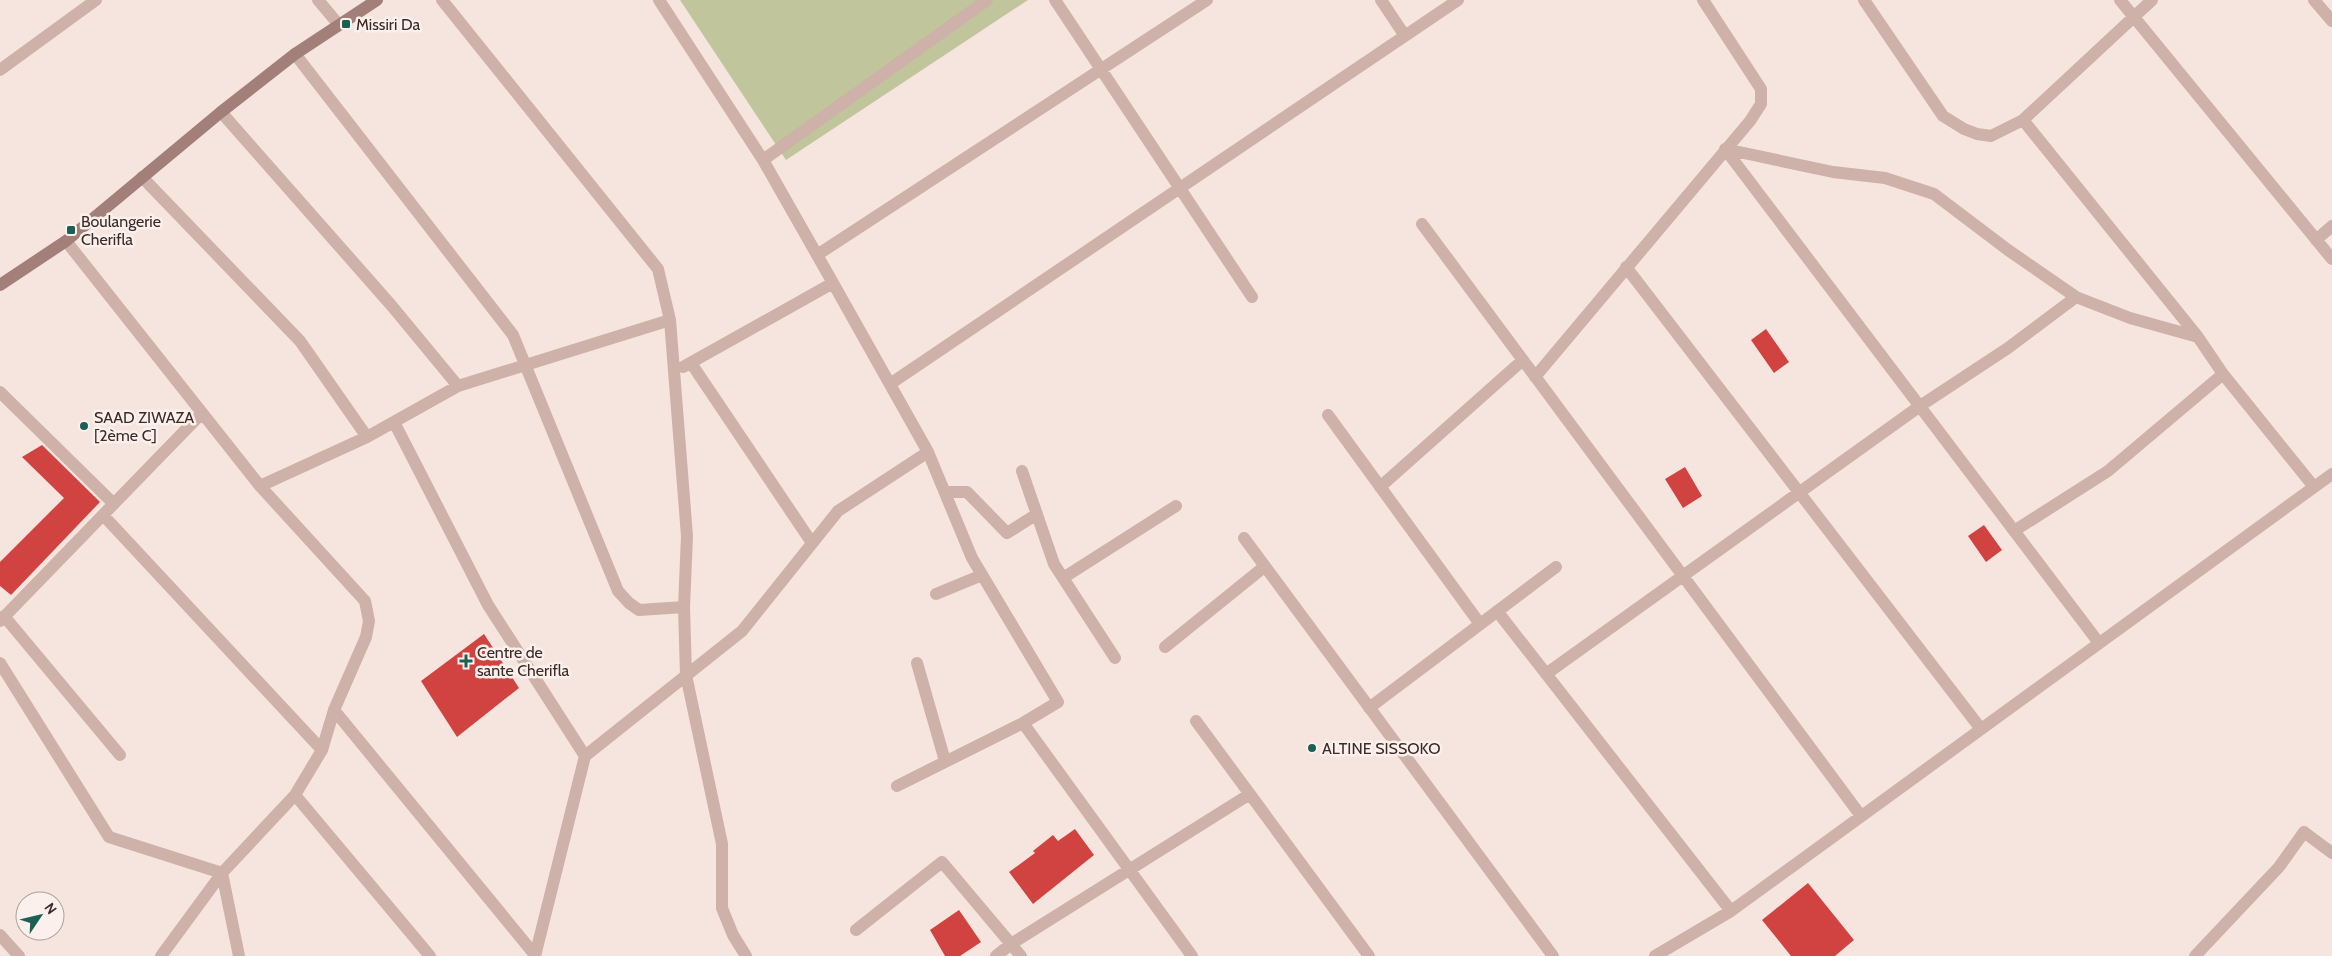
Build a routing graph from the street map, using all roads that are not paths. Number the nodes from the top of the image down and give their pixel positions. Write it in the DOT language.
graph roads {
  1 [pos="96,0"];
  2 [pos="318,0"];
  3 [pos="377,0"];
  4 [pos="442,0"];
  5 [pos="659,0"];
  6 [pos="987,0"];
  7 [pos="1056,0"];
  8 [pos="1207,0"];
  9 [pos="1381,0"];
  10 [pos="1458,0"];
  11 [pos="1703,0"];
  12 [pos="1864,0"];
  13 [pos="2120,0"];
  14 [pos="2152,0"];
  15 [pos="2314,0"];
  16 [pos="2133,18"];
  17 [pos="2332,21"];
  18 [pos="338,25"];
  19 [pos="1405,36"];
  20 [pos="295,54"];
  21 [pos="1101,69"];
  22 [pos="0,70"];
  23 [pos="221,112"];
  24 [pos="2023,120"];
  25 [pos="1725,149"];
  26 [pos="763,160"];
  27 [pos="142,177"];
  28 [pos="1180,188"];
  29 [pos="1422,224"];
  30 [pos="2332,226"];
  31 [pos="2316,240"];
  32 [pos="66,242"];
  33 [pos="817,255"];
  34 [pos="2332,259"];
  35 [pos="1626,267"];
  36 [pos="833,283"];
  37 [pos="0,285"];
  38 [pos="1252,297"];
  39 [pos="2076,297"];
  40 [pos="670,320"];
  41 [pos="2198,337"];
  42 [pos="1523,360"];
  43 [pos="690,363"];
  44 [pos="525,366"];
  45 [pos="674,372"];
  46 [pos="2223,374"];
  47 [pos="1536,377"];
  48 [pos="890,384"];
  49 [pos="458,386"];
  50 [pos="0,392"];
  51 [pos="1920,406"];
  52 [pos="202,413"];
  53 [pos="1328,415"];
  54 [pos="394,422"];
  55 [pos="367,436"];
  56 [pos="928,452"];
  57 [pos="1022,471"];
  58 [pos="2332,474"];
  59 [pos="260,486"];
  60 [pos="1380,487"];
  61 [pos="2314,487"];
  62 [pos="945,492"];
  63 [pos="1800,493"];
  64 [pos="114,504"];
  65 [pos="1176,506"];
  66 [pos="1037,514"];
  67 [pos="103,515"];
  68 [pos="2014,531"];
  69 [pos="1244,538"];
  70 [pos="812,543"];
  71 [pos="1264,567"];
  72 [pos="1556,567"];
  73 [pos="982,575"];
  74 [pos="1683,576"];
  75 [pos="1063,578"];
  76 [pos="936,594"];
  77 [pos="684,607"];
  78 [pos="1497,612"];
  79 [pos="2,619"];
  80 [pos="1480,624"];
  81 [pos="2099,644"];
  82 [pos="1165,647"];
  83 [pos="1115,658"];
  84 [pos="0,663"];
  85 [pos="917,663"];
  86 [pos="1546,674"];
  87 [pos="686,675"];
  88 [pos="1369,708"];
  89 [pos="334,710"];
  90 [pos="1196,721"];
  91 [pos="1023,723"];
  92 [pos="1981,729"];
  93 [pos="322,750"];
  94 [pos="120,755"];
  95 [pos="585,756"];
  96 [pos="945,761"];
  97 [pos="897,786"];
  98 [pos="1250,794"];
  99 [pos="296,795"];
  100 [pos="1862,816"];
  101 [pos="2332,853"];
  102 [pos="1129,870"];
  103 [pos="222,873"];
  104 [pos="1731,911"];
  105 [pos="856,930"];
  106 [pos="0,936"];
  107 [pos="1011,944"];
  108 [pos="19,956"];
  109 [pos="161,956"];
  110 [pos="239,956"];
  111 [pos="430,956"];
  112 [pos="535,956"];
  113 [pos="746,956"];
  114 [pos="996,956"];
  115 [pos="1021,956"];
  116 [pos="1192,956"];
  117 [pos="1369,956"];
  118 [pos="1553,956"];
  119 [pos="1655,956"];
  120 [pos="2195,956"];
  1 -- 22 [label="street"];
  2 -- 18 [label="street"];
  3 -- 18 [label="street"];
  4 -- 40 [label="street"];
  5 -- 26 [label="street"];
  6 -- 26 [label="street"];
  7 -- 21 [label="street"];
  8 -- 21 [label="street"];
  9 -- 19 [label="street"];
  10 -- 19 [label="street"];
  11 -- 25 [label="street"];
  12 -- 24 [label="street"];
  13 -- 16 [label="street"];
  14 -- 16 [label="street"];
  15 -- 17 [label="street"];
  16 -- 24 [label="street"];
  16 -- 31 [label="street"];
  18 -- 20 [label="street"];
  19 -- 28 [label="street"];
  20 -- 23 [label="street"];
  20 -- 44 [label="street"];
  21 -- 28 [label="street"];
  21 -- 33 [label="street"];
  23 -- 27 [label="street"];
  23 -- 49 [label="street"];
  24 -- 41 [label="street"];
  25 -- 35 [label="street"];
  25 -- 39 [label="street"];
  25 -- 51 [label="street"];
  26 -- 33 [label="street"];
  27 -- 32 [label="street"];
  27 -- 55 [label="street"];
  28 -- 38 [label="street"];
  28 -- 48 [label="street"];
  29 -- 42 [label="street"];
  30 -- 31 [label="street"];
  31 -- 34 [label="street"];
  32 -- 37 [label="street"];
  32 -- 52 [label="street"];
  33 -- 36 [label="street"];
  35 -- 47 [label="street"];
  35 -- 63 [label="street"];
  36 -- 43 [label="street"];
  36 -- 48 [label="street"];
  39 -- 41 [label="street"];
  39 -- 51 [label="street"];
  40 -- 44 [label="street"];
  40 -- 45 [label="street"];
  41 -- 46 [label="street"];
  42 -- 47 [label="street"];
  42 -- 60 [label="street"];
  43 -- 45 [label="street"];
  43 -- 70 [label="street"];
  44 -- 49 [label="street"];
  44 -- 77 [label="street"];
  45 -- 77 [label="street"];
  46 -- 61 [label="street"];
  46 -- 68 [label="street"];
  47 -- 74 [label="street"];
  48 -- 56 [label="street"];
  49 -- 54 [label="street"];
  50 -- 64 [label="street"];
  51 -- 63 [label="street"];
  51 -- 68 [label="street"];
  52 -- 59 [label="street"];
  52 -- 64 [label="street"];
  53 -- 60 [label="street"];
  54 -- 55 [label="street"];
  54 -- 95 [label="street"];
  55 -- 59 [label="street"];
  56 -- 62 [label="street"];
  56 -- 70 [label="street"];
  57 -- 66 [label="street"];
  58 -- 61 [label="street"];
  59 -- 89 [label="street"];
  60 -- 80 [label="street"];
  61 -- 81 [label="street"];
  62 -- 66 [label="street"];
  62 -- 73 [label="street"];
  63 -- 74 [label="street"];
  63 -- 92 [label="street"];
  64 -- 67 [label="street"];
  65 -- 75 [label="street"];
  66 -- 75 [label="street"];
  67 -- 79 [label="street"];
  67 -- 93 [label="street"];
  68 -- 81 [label="street"];
  69 -- 71 [label="street"];
  70 -- 87 [label="street"];
  71 -- 82 [label="street"];
  71 -- 88 [label="street"];
  72 -- 78 [label="street"];
  73 -- 76 [label="street"];
  73 -- 91 [label="street"];
  74 -- 86 [label="street"];
  74 -- 100 [label="street"];
  75 -- 83 [label="street"];
  77 -- 87 [label="street"];
  78 -- 80 [label="street"];
  78 -- 86 [label="street"];
  79 -- 94 [label="street"];
  80 -- 88 [label="street"];
  81 -- 92 [label="street"];
  84 -- 103 [label="street"];
  85 -- 96 [label="street"];
  86 -- 104 [label="street"];
  87 -- 95 [label="street"];
  87 -- 113 [label="street"];
  88 -- 118 [label="street"];
  89 -- 93 [label="street"];
  89 -- 112 [label="street"];
  90 -- 98 [label="street"];
  91 -- 96 [label="street"];
  91 -- 102 [label="street"];
  92 -- 100 [label="street"];
  93 -- 99 [label="street"];
  95 -- 112 [label="street"];
  96 -- 97 [label="street"];
  98 -- 102 [label="street"];
  98 -- 117 [label="street"];
  99 -- 103 [label="street"];
  99 -- 111 [label="street"];
  100 -- 104 [label="street"];
  101 -- 120 [label="street"];
  102 -- 107 [label="street"];
  102 -- 116 [label="street"];
  103 -- 109 [label="street"];
  103 -- 110 [label="street"];
  104 -- 119 [label="street"];
  105 -- 107 [label="street"];
  106 -- 108 [label="street"];
  107 -- 114 [label="street"];
  107 -- 115 [label="street"];
}
